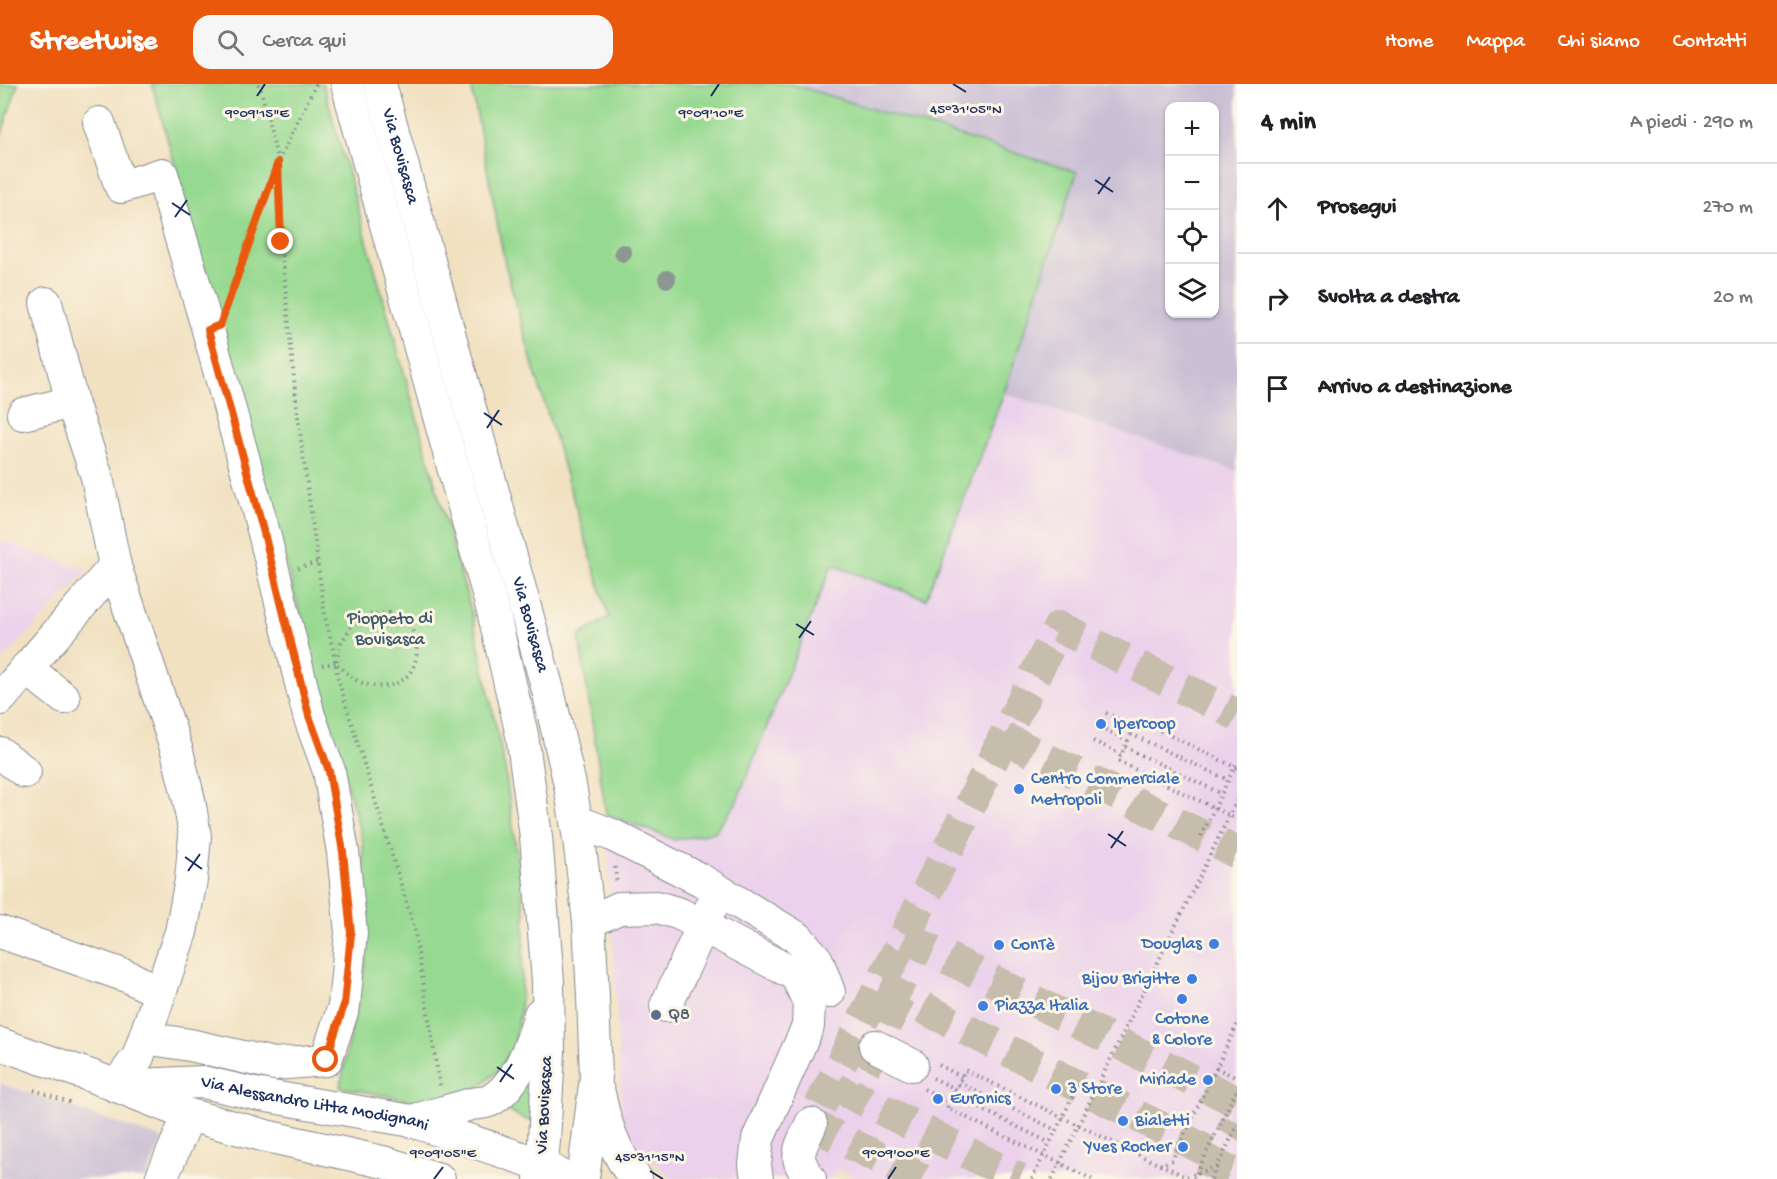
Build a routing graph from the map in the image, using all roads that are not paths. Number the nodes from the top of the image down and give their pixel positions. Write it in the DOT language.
graph roads {
  1 [pos="347,84"];
  2 [pos="380,84"];
  3 [pos="99,123"];
  4 [pos="46,303"];
  5 [pos="72,402"];
  6 [pos="23,414"];
  7 [pos="115,566"];
  8 [pos="26,668"];
  9 [pos="64,698"];
  10 [pos="0,699"];
  11 [pos="0,753"];
  12 [pos="25,772"];
  13 [pos="576,821"];
  14 [pos="719,891"];
  15 [pos="589,922"];
  16 [pos="703,926"];
  17 [pos="0,932"];
  18 [pos="548,981"];
  19 [pos="159,992"];
  20 [pos="829,992"];
  21 [pos="666,1006"];
  22 [pos="145,1038"];
  23 [pos="0,1044"];
  24 [pos="875,1046"];
  25 [pos="923,1072"];
  26 [pos="596,1077"];
  27 [pos="116,1086"];
  28 [pos="189,1115"];
  29 [pos="412,1121"];
  30 [pos="811,1124"];
  31 [pos="549,1174"];
  32 [pos="788,1177"];
  33 [pos="161,1179"];
  34 [pos="439,1179"];
  35 [pos="584,1179"];
  36 [pos="636,1179"];
  37 [pos="757,1179"];
  1 -- 18 [label="street, Via Bovisasca"];
  2 -- 13 [label="street, Via Bovisasca"];
  3 -- 22 [label="street"];
  4 -- 5 [label="street"];
  5 -- 6 [label="street"];
  5 -- 7 [label="street"];
  7 -- 8 [label="street"];
  7 -- 19 [label="street"];
  8 -- 9 [label="street"];
  8 -- 10 [label="street"];
  11 -- 12 [label="street"];
  13 -- 14 [label="street"];
  13 -- 15 [label="street, Via Bovisasca"];
  14 -- 16 [label="street"];
  14 -- 20 [label="street"];
  15 -- 16 [label="street"];
  15 -- 26 [label="street, Via Bovisasca"];
  16 -- 21 [label="street"];
  16 -- 37 [label="street"];
  17 -- 19 [label="street"];
  18 -- 29 [label="street"];
  18 -- 31 [label="street, Via Bovisasca"];
  19 -- 22 [label="street"];
  22 -- 27 [label="street"];
  23 -- 27 [label="street, Via Alessandro Litta Modignani"];
  24 -- 25 [label="street"];
  26 -- 35 [label="street, Via Bovisasca"];
  26 -- 36 [label="street"];
  27 -- 28 [label="street, Via Alessandro Litta Modignani"];
  27 -- 29 [label="street, Via Alessandro Litta Modignani"];
  28 -- 33 [label="street"];
  28 -- 34 [label="street, Via Alessandro Litta Modignani"];
  29 -- 31 [label="street, Via Alessandro Litta Modignani"];
  30 -- 32 [label="street"];
}
